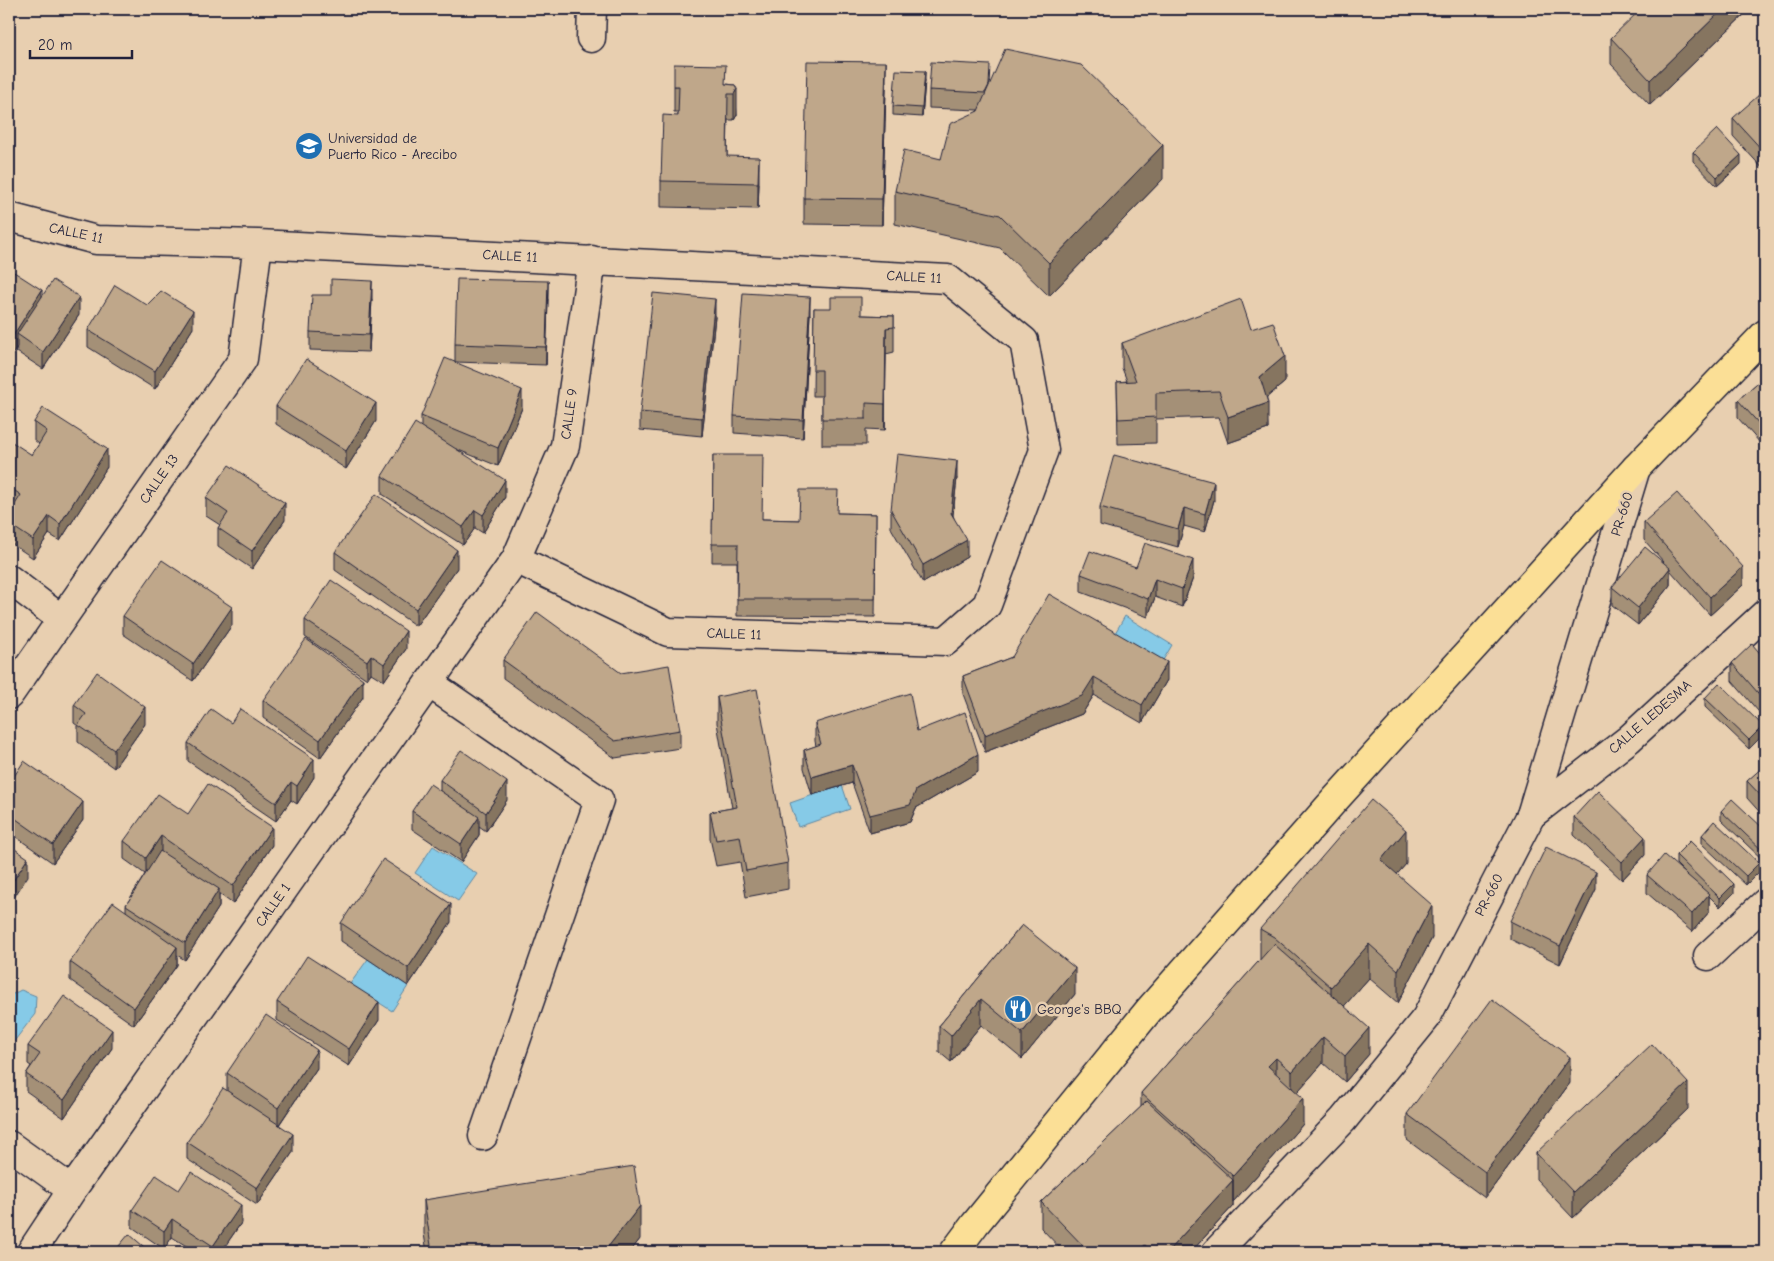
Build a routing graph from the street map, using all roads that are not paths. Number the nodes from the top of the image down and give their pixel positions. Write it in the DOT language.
graph roads {
  1 [pos="592,9"];
  2 [pos="591,38"];
  3 [pos="9,217"];
  4 [pos="258,244"];
  5 [pos="592,260"];
  6 [pos="1765,334"];
  7 [pos="1636,468"];
  8 [pos="516,559"];
  9 [pos="9,579"];
  10 [pos="1765,614"];
  11 [pos="61,619"];
  12 [pos="428,683"];
  13 [pos="9,695"];
  14 [pos="1530,815"];
  15 [pos="1765,903"];
  16 [pos="1708,956"];
  17 [pos="483,1136"];
  18 [pos="9,1145"];
  19 [pos="72,1190"];
  20 [pos="31,1252"];
  21 [pos="954,1252"];
  22 [pos="1216,1252"];
  1 -- 2 [label="street"];
  3 -- 4 [label="street, CALLE 11"];
  4 -- 5 [label="street, CALLE 11"];
  4 -- 11 [label="street, CALLE 13"];
  5 -- 8 [label="street, CALLE 9"];
  5 -- 8 [label="street, CALLE 11"];
  6 -- 7 [label="main road"];
  7 -- 14 [label="street, PR-660 / PR-660"];
  7 -- 21 [label="main road"];
  8 -- 12 [label="street, CALLE 1"];
  9 -- 11 [label="street"];
  10 -- 14 [label="street, CALLE LEDESMA"];
  11 -- 13 [label="street, CALLE 13"];
  12 -- 17 [label="street"];
  12 -- 19 [label="street, CALLE 1"];
  14 -- 22 [label="street, PR-660 / PR-660"];
  15 -- 16 [label="street"];
  18 -- 19 [label="street"];
  19 -- 20 [label="street, CALLE 1"];
}
